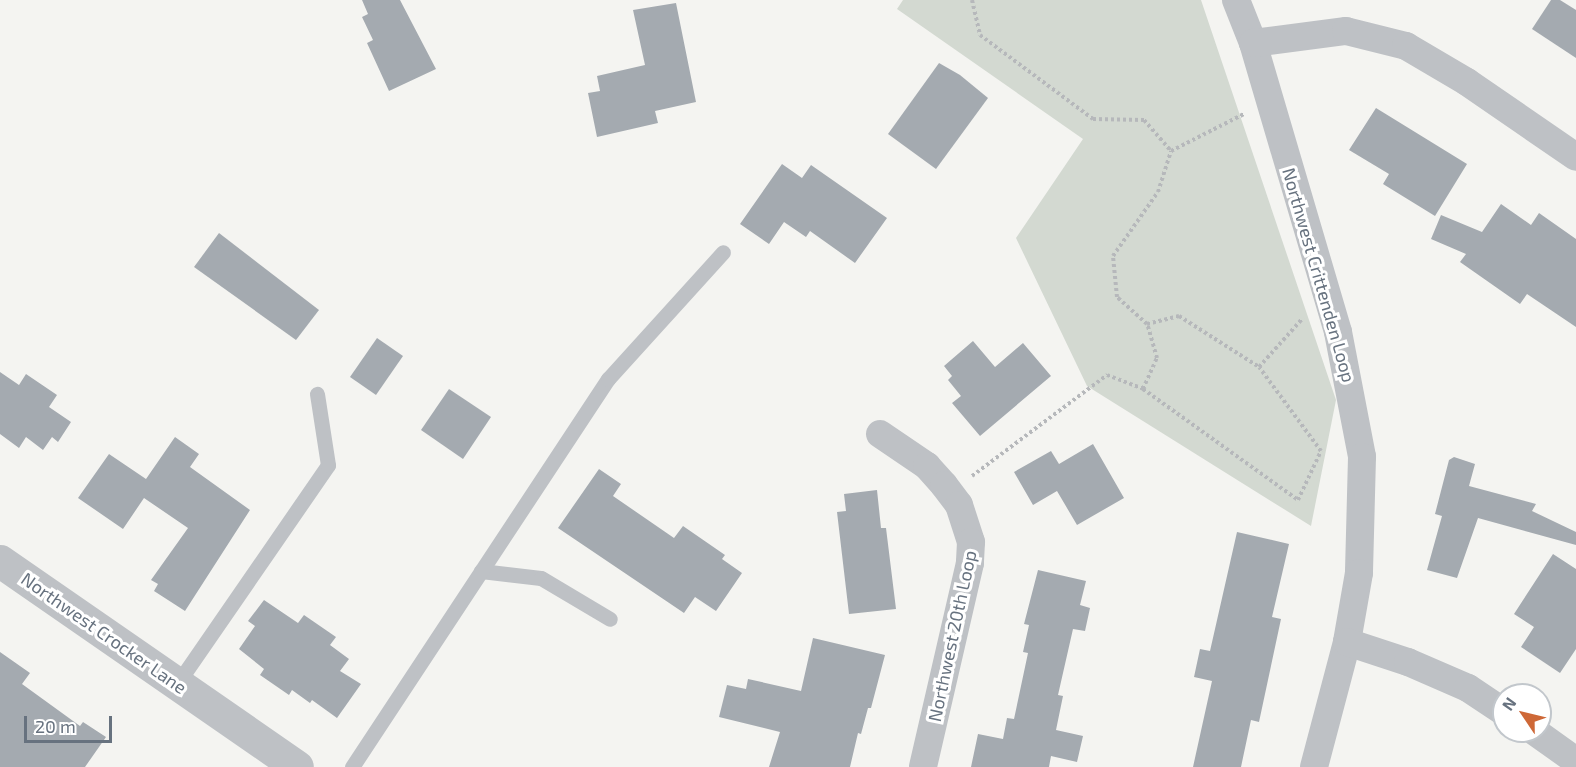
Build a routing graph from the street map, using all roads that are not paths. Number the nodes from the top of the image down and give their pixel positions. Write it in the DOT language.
graph roads {
  1 [pos="1236,0"];
  2 [pos="1253,43"];
  3 [pos="1576,157"];
  4 [pos="723,252"];
  5 [pos="317,394"];
  6 [pos="880,434"];
  7 [pos="0,561"];
  8 [pos="481,571"];
  9 [pos="610,619"];
  10 [pos="1347,642"];
  11 [pos="177,684"];
  12 [pos="1492,704"];
  13 [pos="1551,743"];
  14 [pos="1576,760"];
  15 [pos="297,767"];
  16 [pos="352,767"];
  17 [pos="923,767"];
  18 [pos="1314,767"];
  1 -- 2 [label="street, Northwest Crittenden Loop"];
  2 -- 3 [label="street"];
  2 -- 10 [label="street, Northwest Crittenden Loop"];
  4 -- 8 [label="lane"];
  5 -- 11 [label="lane"];
  6 -- 17 [label="street, Northwest 20th Loop"];
  7 -- 11 [label="street, Northwest Crocker Lane"];
  8 -- 9 [label="lane"];
  8 -- 16 [label="lane"];
  10 -- 12 [label="street"];
  10 -- 18 [label="street, Northwest Crittenden Loop"];
  11 -- 15 [label="street, Northwest Crocker Lane"];
  13 -- 14 [label="street"];
}
